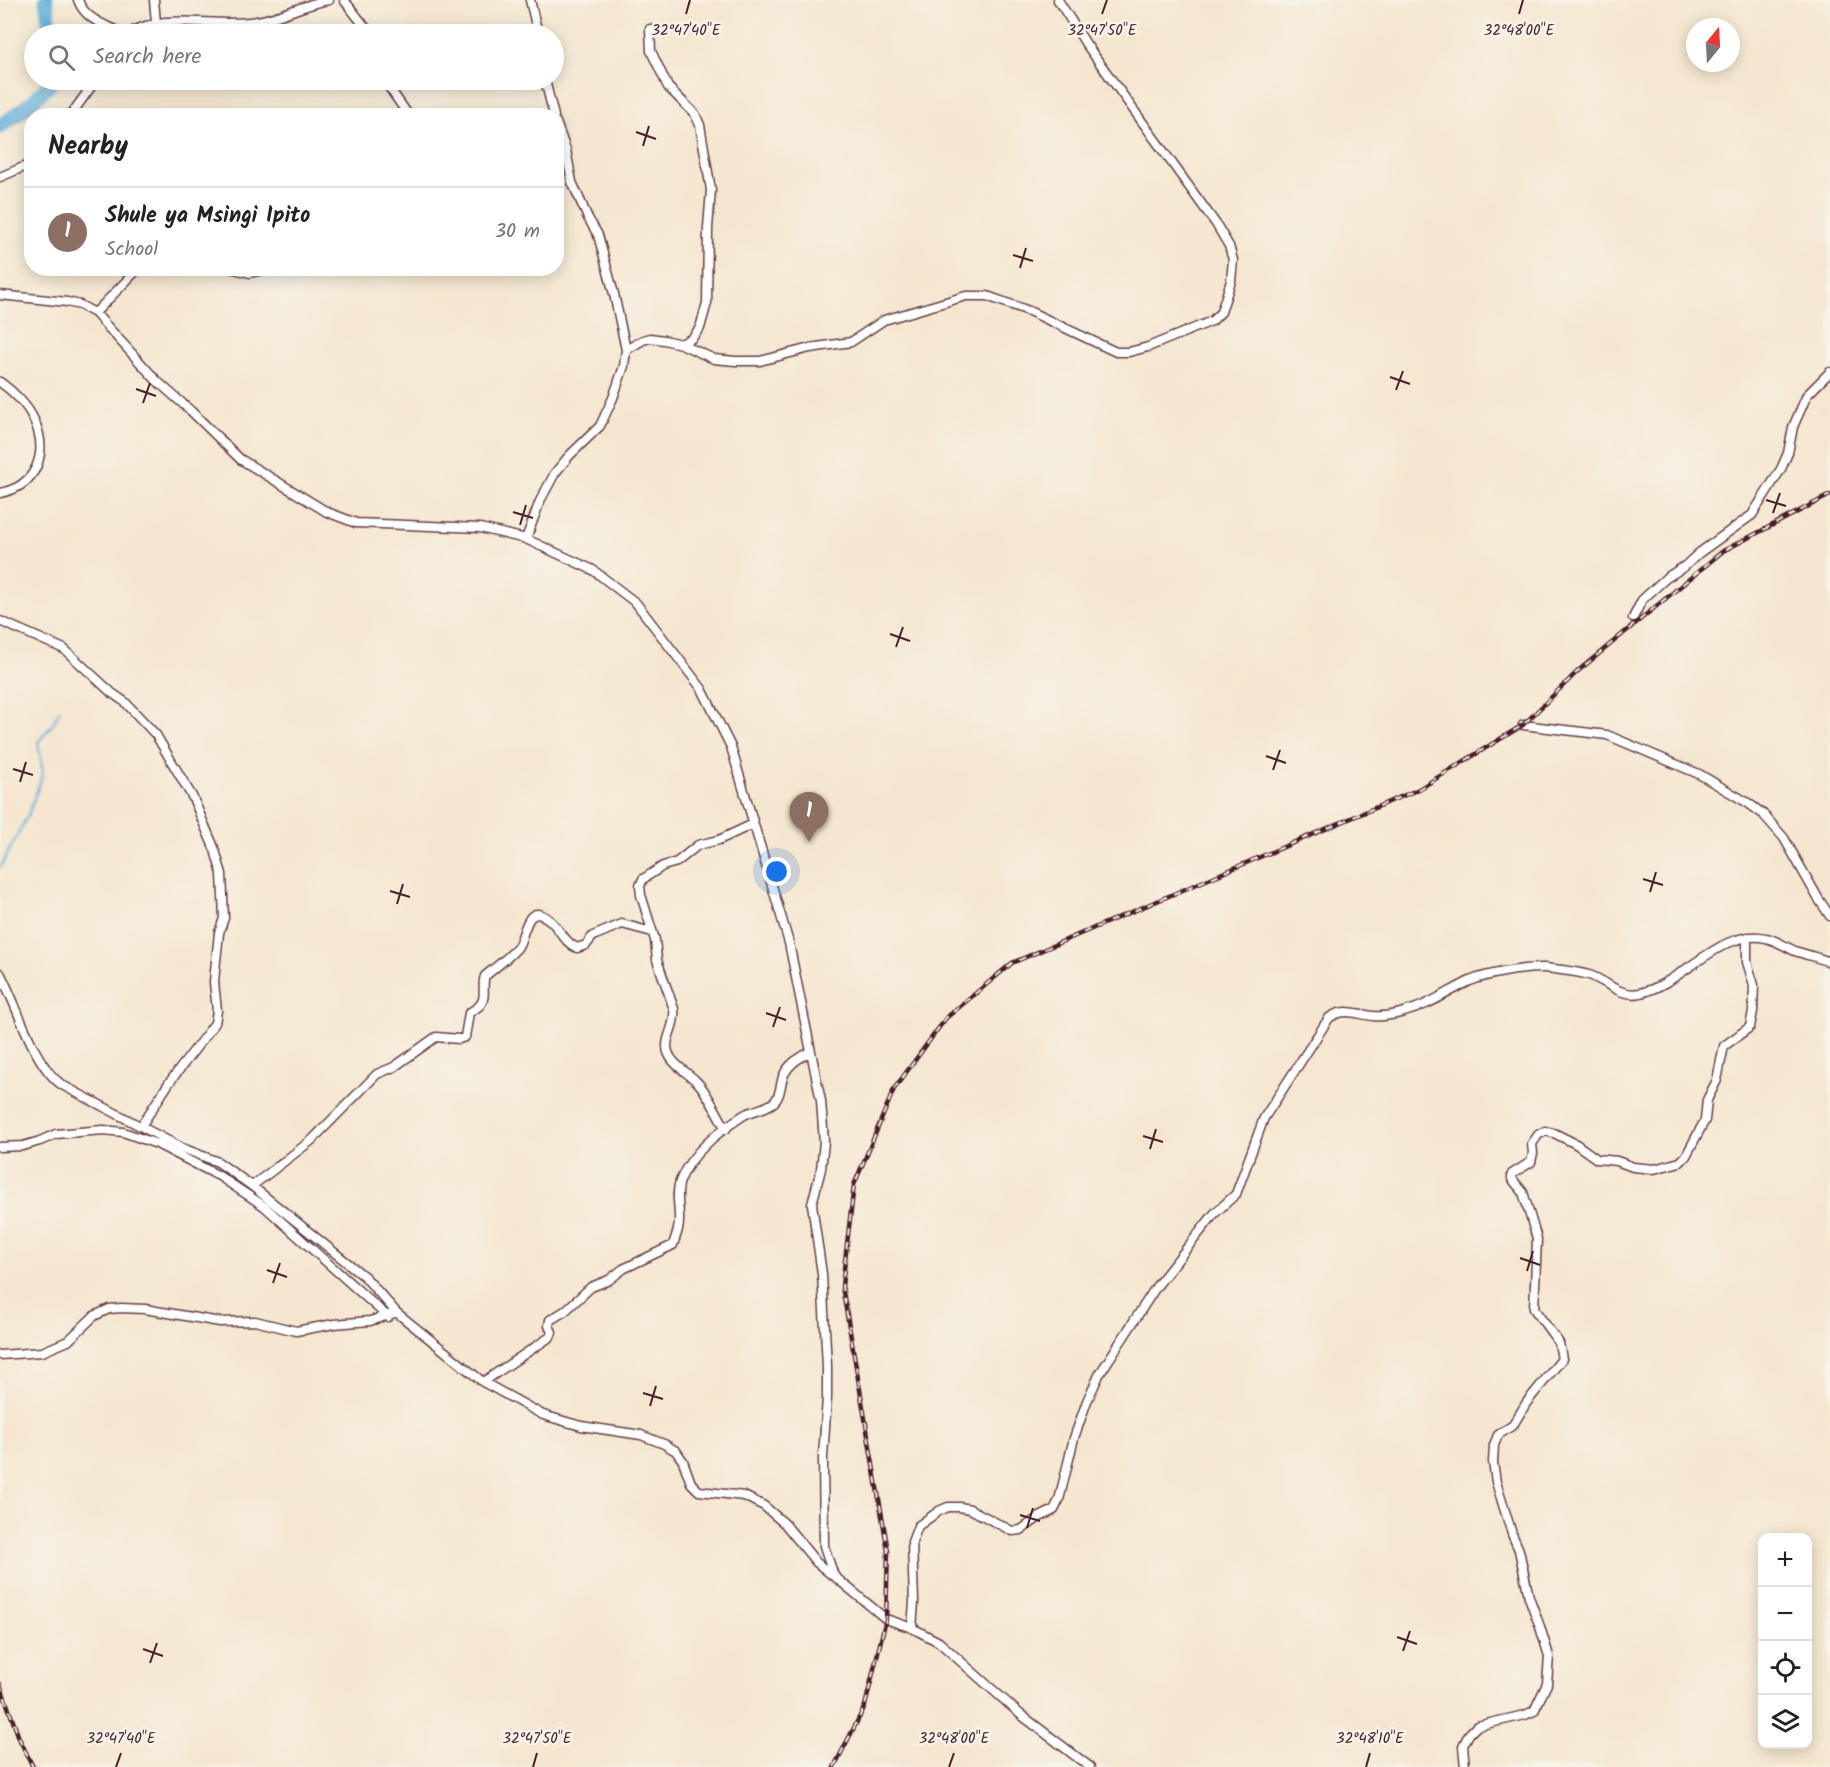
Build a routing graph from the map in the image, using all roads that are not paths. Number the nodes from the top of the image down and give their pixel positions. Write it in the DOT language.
graph roads {
  1 [pos="78,0"];
  2 [pos="154,0"];
  3 [pos="329,0"];
  4 [pos="344,0"];
  5 [pos="530,0"];
  6 [pos="1058,0"];
  7 [pos="156,23"];
  8 [pos="100,24"];
  9 [pos="363,24"];
  10 [pos="536,24"];
  11 [pos="650,29"];
  12 [pos="89,90"];
  13 [pos="391,90"];
  14 [pos="548,90"];
  15 [pos="76,108"];
  16 [pos="403,108"];
  17 [pos="552,108"];
  18 [pos="564,144"];
  19 [pos="24,167"];
  20 [pos="0,177"];
  21 [pos="131,276"];
  22 [pos="0,295"];
  23 [pos="95,313"];
  24 [pos="681,344"];
  25 [pos="626,350"];
  26 [pos="1830,372"];
  27 [pos="0,381"];
  28 [pos="0,493"];
  29 [pos="526,539"];
  30 [pos="1633,618"];
  31 [pos="0,621"];
  32 [pos="1523,725"];
  33 [pos="753,824"];
  34 [pos="1830,916"];
  35 [pos="652,932"];
  36 [pos="1747,938"];
  37 [pos="1830,962"];
  38 [pos="0,973"];
  39 [pos="810,1052"];
  40 [pos="141,1126"];
  41 [pos="726,1129"];
  42 [pos="0,1147"];
  43 [pos="252,1186"];
  44 [pos="392,1314"];
  45 [pos="0,1355"];
  46 [pos="483,1382"];
  47 [pos="834,1576"];
  48 [pos="912,1628"];
  49 [pos="1090,1767"];
  50 [pos="1465,1767"];
  1 -- 8 [label="street"];
  2 -- 7 [label="street"];
  3 -- 7 [label="street"];
  4 -- 9 [label="street"];
  5 -- 10 [label="street"];
  6 -- 24 [label="street"];
  11 -- 24 [label="street"];
  12 -- 15 [label="street"];
  13 -- 16 [label="street"];
  14 -- 17 [label="street"];
  18 -- 25 [label="street"];
  19 -- 20 [label="street"];
  21 -- 23 [label="street"];
  22 -- 23 [label="street"];
  23 -- 29 [label="street"];
  24 -- 25 [label="street"];
  25 -- 29 [label="street"];
  26 -- 30 [label="street"];
  27 -- 28 [label="street"];
  29 -- 33 [label="street"];
  31 -- 40 [label="street"];
  32 -- 34 [label="street"];
  33 -- 35 [label="street"];
  33 -- 39 [label="street"];
  35 -- 41 [label="street"];
  35 -- 43 [label="street"];
  36 -- 37 [label="street"];
  36 -- 48 [label="street"];
  36 -- 50 [label="street"];
  38 -- 40 [label="street"];
  39 -- 41 [label="street"];
  39 -- 47 [label="street"];
  40 -- 43 [label="street"];
  41 -- 46 [label="street"];
  42 -- 44 [label="street"];
  43 -- 44 [label="street"];
  44 -- 45 [label="street"];
  44 -- 46 [label="street"];
  46 -- 47 [label="street"];
  47 -- 48 [label="street"];
  48 -- 49 [label="street"];
}
